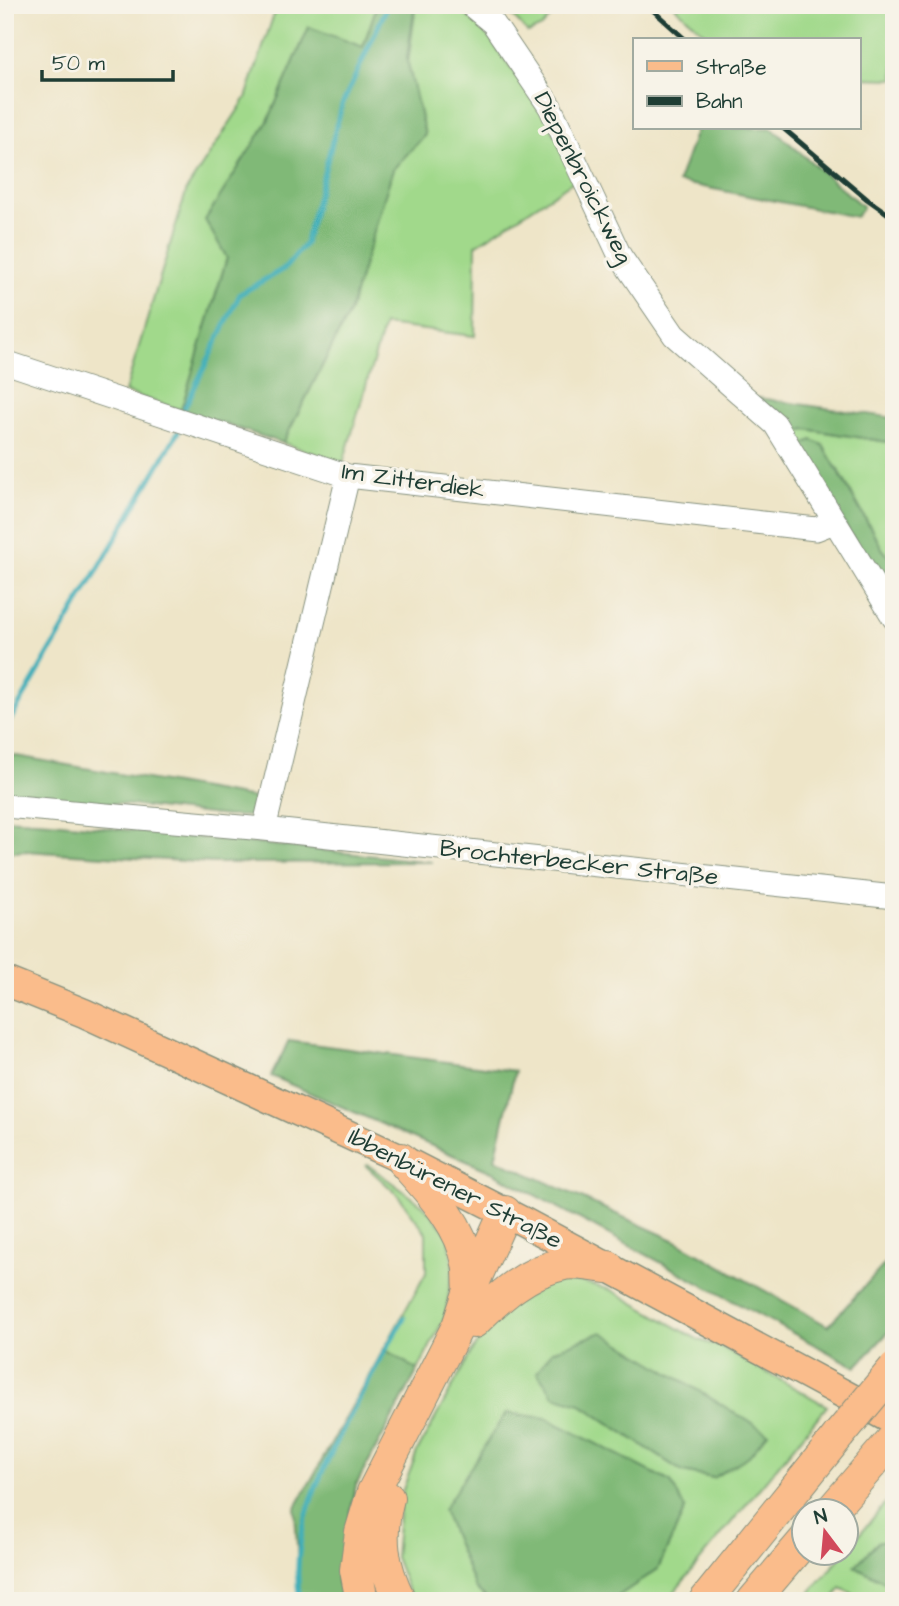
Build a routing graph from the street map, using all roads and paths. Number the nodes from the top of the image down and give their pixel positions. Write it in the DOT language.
graph roads {
  1 [pos="471,5"];
  2 [pos="5,362"];
  3 [pos="348,475"];
  4 [pos="834,522"];
  5 [pos="894,618"];
  6 [pos="5,806"];
  7 [pos="264,829"];
  8 [pos="894,897"];
  9 [pos="5,981"];
  10 [pos="401,1159"];
  11 [pos="514,1216"];
  12 [pos="608,1266"];
  13 [pos="470,1290"];
  14 [pos="474,1322"];
  15 [pos="894,1369"];
  16 [pos="894,1421"];
  17 [pos="887,1446"];
  18 [pos="841,1498"];
  19 [pos="760,1534"];
  20 [pos="790,1557"];
  21 [pos="795,1568"];
  22 [pos="362,1601"];
  23 [pos="400,1601"];
  24 [pos="689,1601"];
  25 [pos="705,1601"];
  26 [pos="753,1601"];
  27 [pos="778,1601"];
  1 -- 4 [label="street, Diepenbroickweg"];
  2 -- 3 [label="street, Im Zitterdiek"];
  3 -- 4 [label="street, Im Zitterdiek"];
  3 -- 7 [label="street"];
  4 -- 5 [label="street, Diepenbroickweg"];
  6 -- 7 [label="street, Brochterbecker Straße"];
  7 -- 8 [label="street, Brochterbecker Straße"];
  9 -- 10 [label="main road, Ibbenbürener Straße"];
  10 -- 11 [label="main road, Ibbenbürener Straße"];
  10 -- 13 [label="highway"];
  11 -- 12 [label="main road, Ibbenbürener Straße"];
  11 -- 13 [label="highway"];
  11 -- 14 [label="highway"];
  12 -- 14 [label="highway"];
  12 -- 16 [label="main road, Ibbenbürener Straße"];
  13 -- 22 [label="highway"];
  14 -- 23 [label="highway"];
  15 -- 19 [label="highway, bridge"];
  17 -- 18 [label="highway"];
  19 -- 24 [label="highway"];
  19 -- 25 [label="highway"];
  20 -- 26 [label="highway"];
  21 -- 27 [label="highway"];
}
